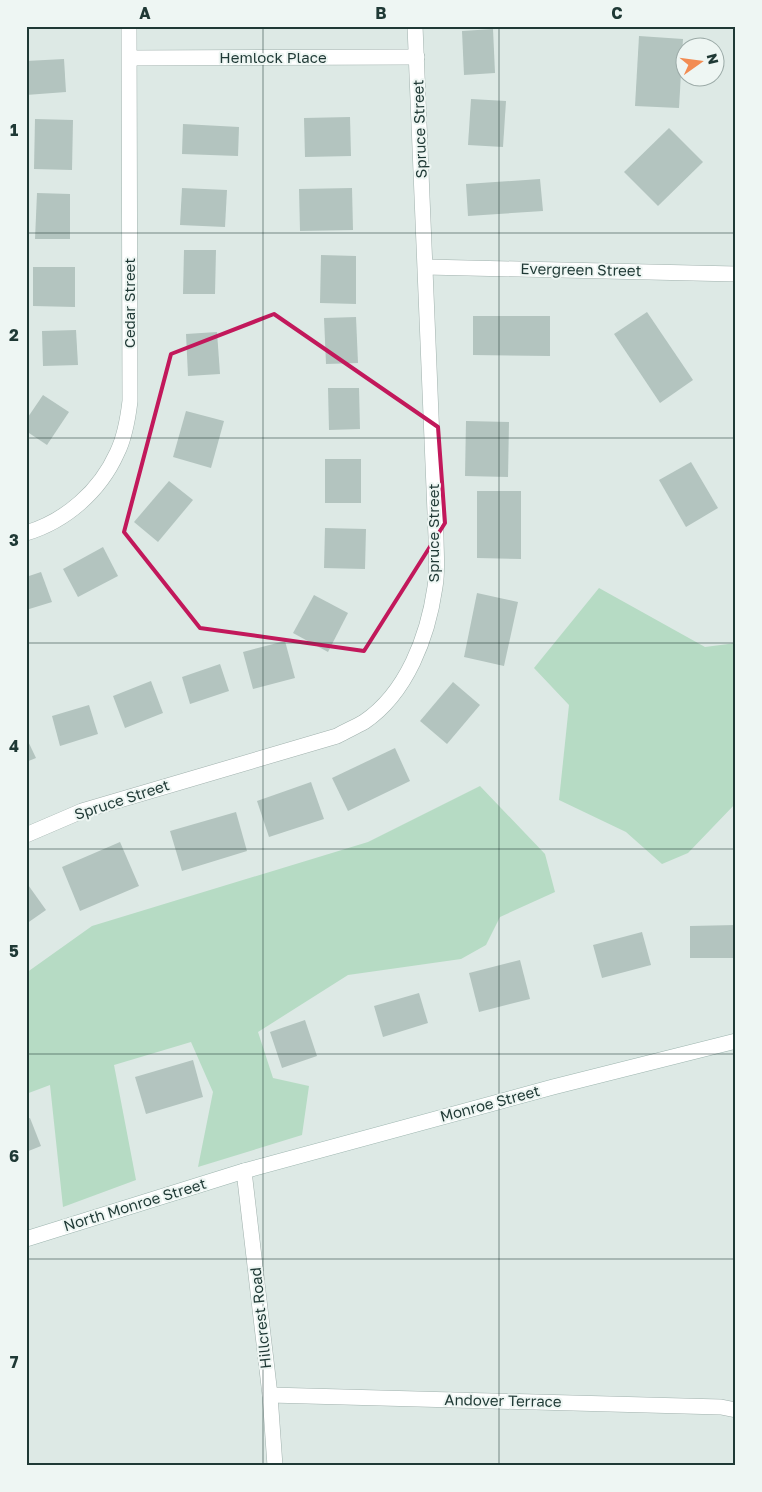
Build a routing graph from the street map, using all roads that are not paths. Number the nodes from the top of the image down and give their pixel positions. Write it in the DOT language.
graph roads {
  1 [pos="129,26"];
  2 [pos="415,26"];
  3 [pos="417,57"];
  4 [pos="130,58"];
  5 [pos="426,267"];
  6 [pos="736,274"];
  7 [pos="26,533"];
  8 [pos="26,835"];
  9 [pos="736,1041"];
  10 [pos="244,1171"];
  11 [pos="26,1239"];
  12 [pos="270,1395"];
  13 [pos="736,1410"];
  14 [pos="275,1466"];
  1 -- 4 [label="street, Cedar Street"];
  2 -- 3 [label="street, Spruce Street"];
  3 -- 4 [label="street, Hemlock Place"];
  3 -- 5 [label="street, Spruce Street"];
  4 -- 7 [label="street, Cedar Street"];
  5 -- 6 [label="street, Evergreen Street"];
  5 -- 8 [label="street, Spruce Street"];
  9 -- 10 [label="street, Monroe Street"];
  10 -- 11 [label="street, North Monroe Street"];
  10 -- 12 [label="street, Hillcrest Road"];
  12 -- 13 [label="street, Andover Terrace"];
  12 -- 14 [label="street, Hillcrest Road"];
}
